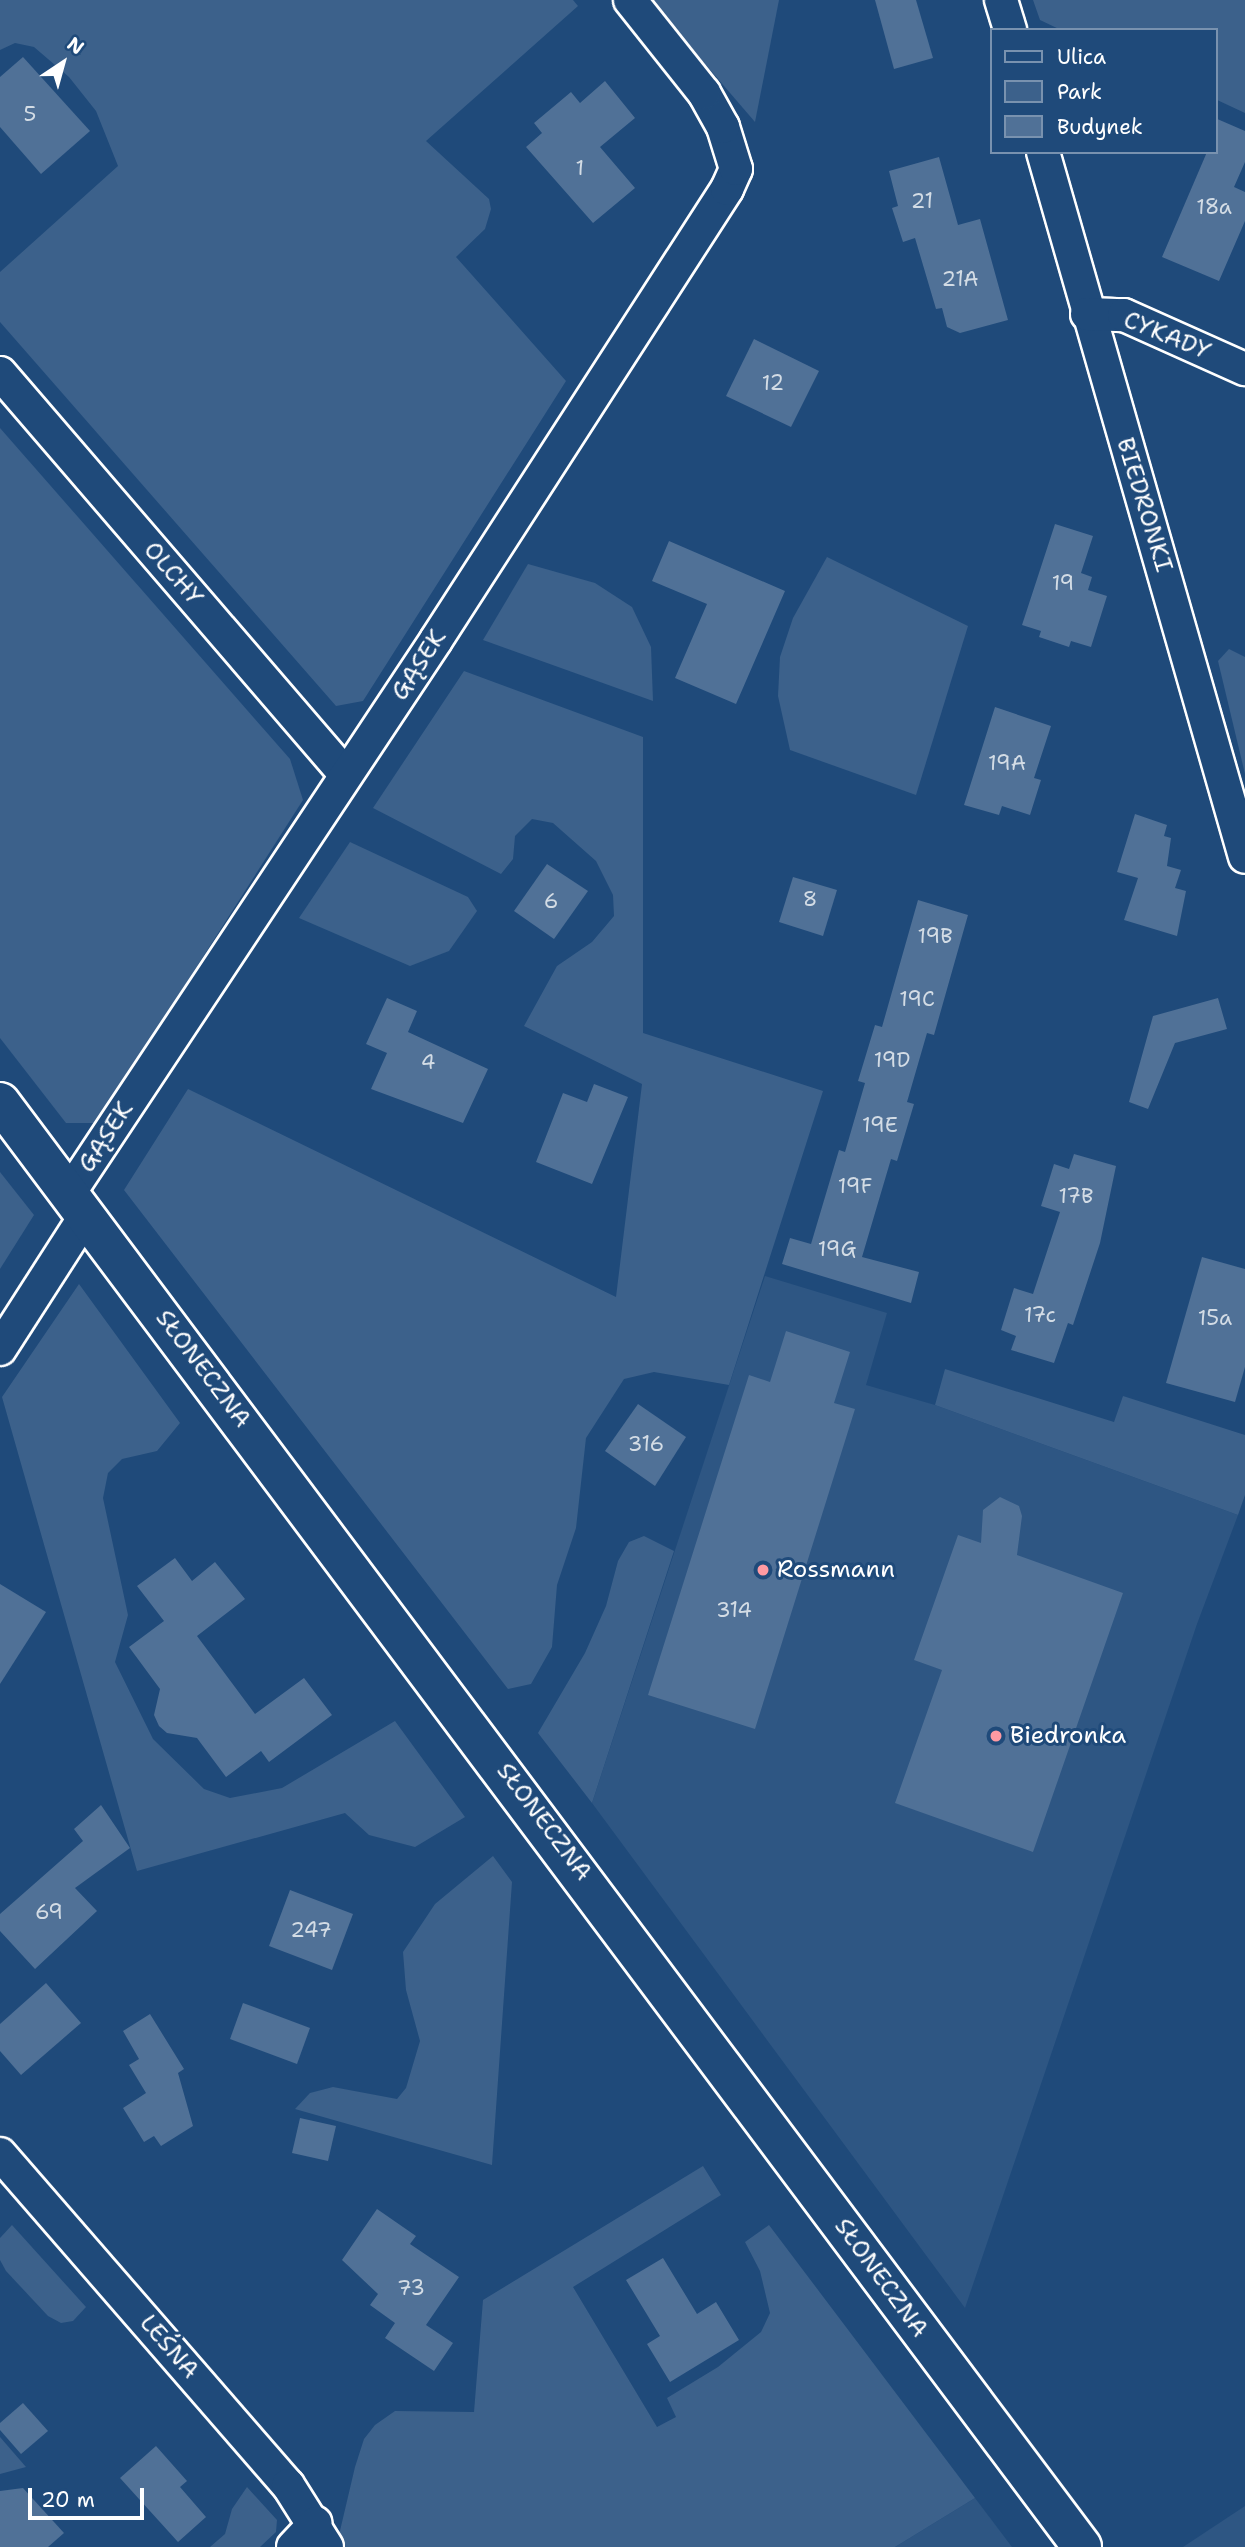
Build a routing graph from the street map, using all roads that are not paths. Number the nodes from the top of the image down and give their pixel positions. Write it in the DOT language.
graph roads {
  1 [pos="630,0"];
  2 [pos="1001,0"];
  3 [pos="1009,28"];
  4 [pos="1044,154"];
  5 [pos="1087,314"];
  6 [pos="1245,369"];
  7 [pos="0,373"];
  8 [pos="346,775"];
  9 [pos="1245,857"];
  10 [pos="0,1102"];
  11 [pos="78,1203"];
  12 [pos="0,1349"];
  13 [pos="0,2154"];
  14 [pos="321,2535"];
  15 [pos="293,2547"];
  16 [pos="1082,2547"];
  1 -- 8 [label="street, GĄSEK"];
  2 -- 3 [label="street"];
  4 -- 5 [label="street, BIEDRONKI"];
  5 -- 6 [label="street, CYKADY"];
  5 -- 9 [label="street, BIEDRONKI"];
  7 -- 8 [label="street, OLCHY"];
  8 -- 11 [label="street, GĄSEK"];
  10 -- 11 [label="main road, SŁONECZNA"];
  11 -- 12 [label="street, GĄSEK"];
  11 -- 16 [label="main road, SŁONECZNA"];
  13 -- 14 [label="street, LEŚNA"];
  14 -- 15 [label="street"];
}
